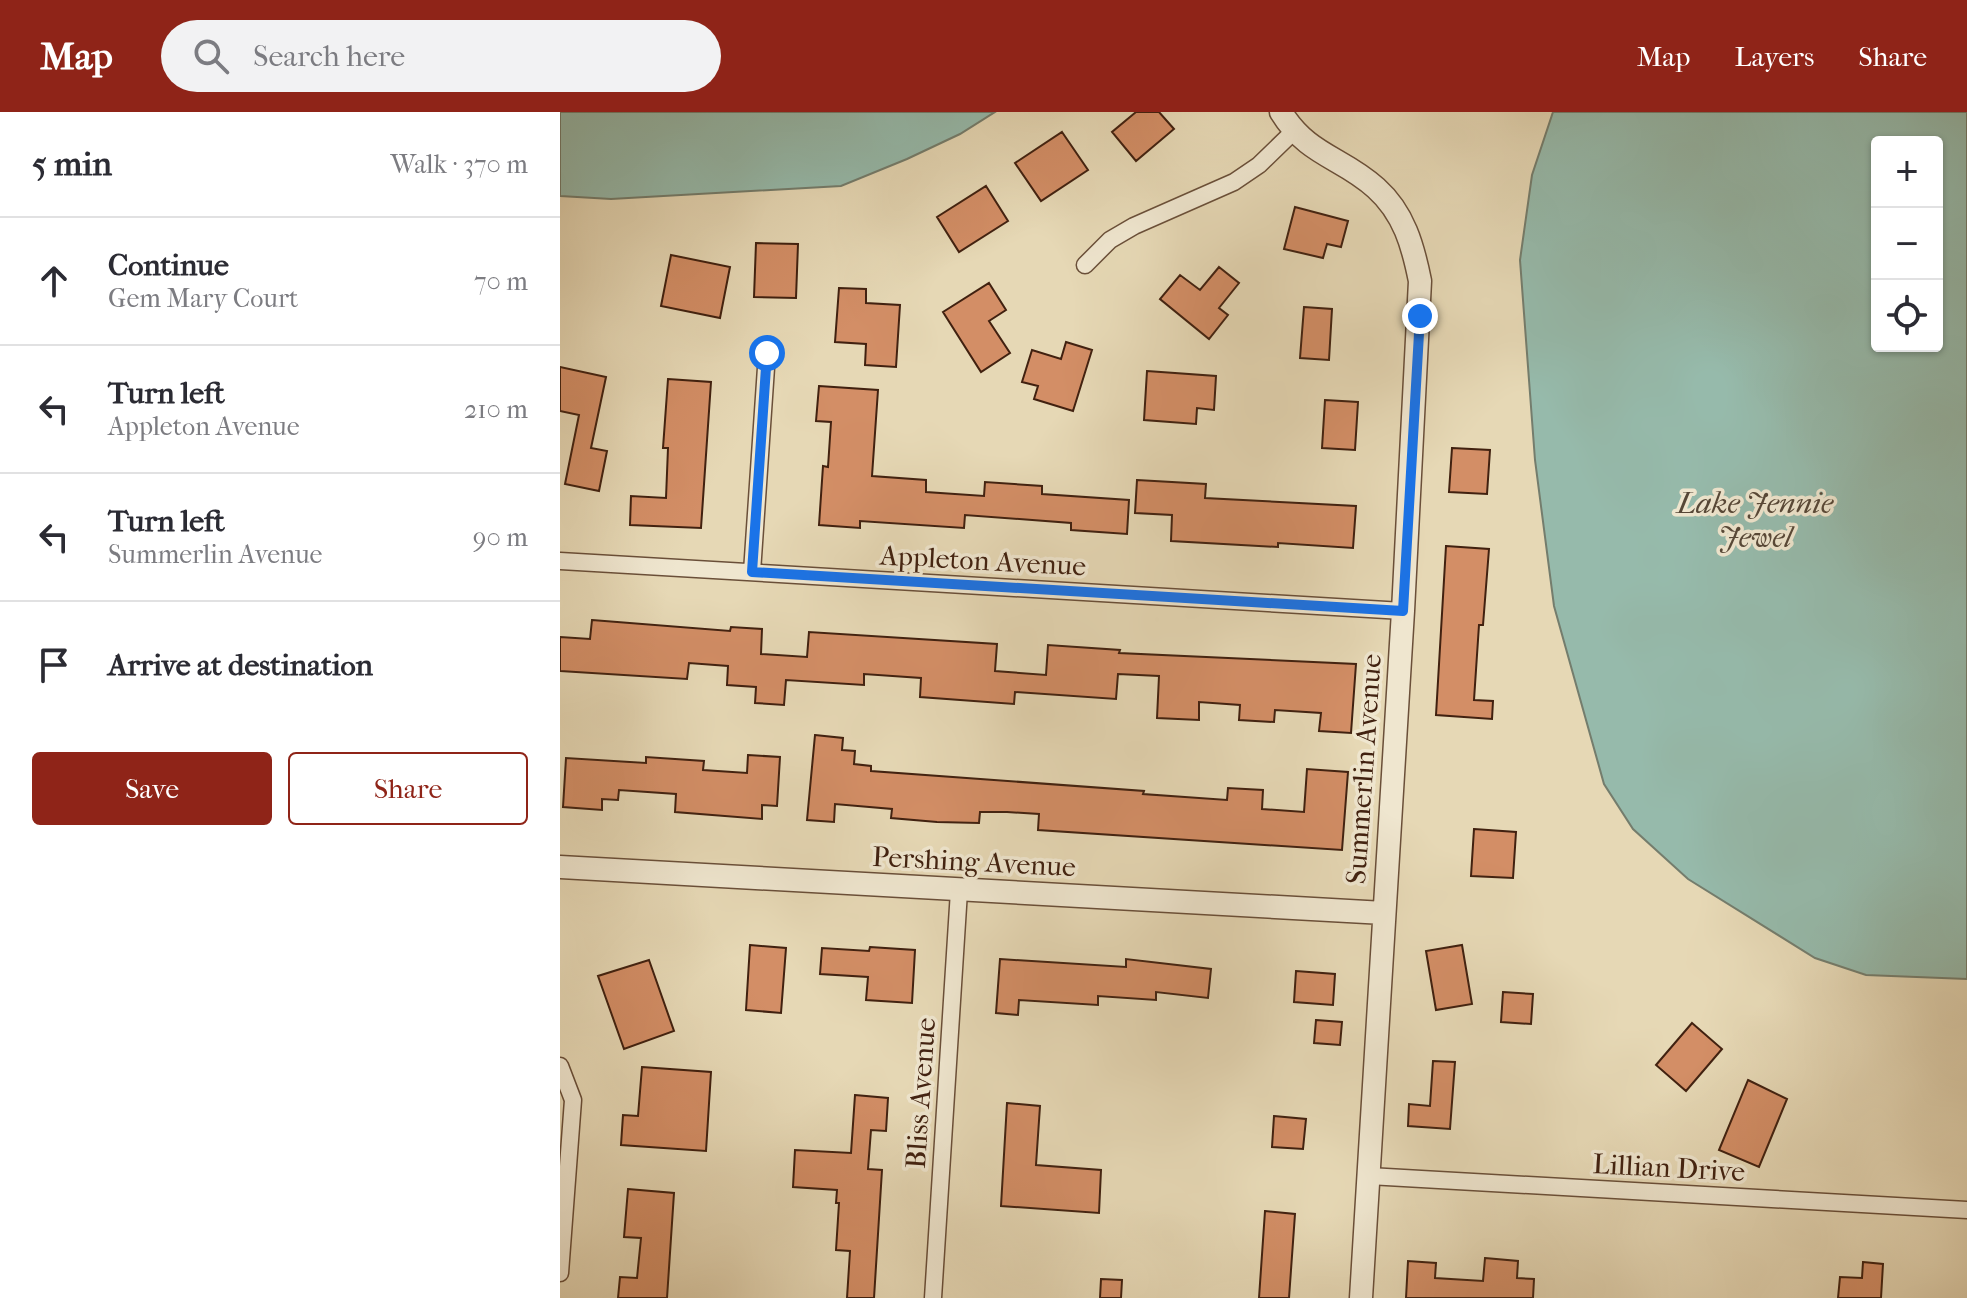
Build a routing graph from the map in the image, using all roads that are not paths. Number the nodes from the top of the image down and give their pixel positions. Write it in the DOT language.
graph roads {
  1 [pos="1281,112"];
  2 [pos="1293,132"];
  3 [pos="1085,265"];
  4 [pos="767,353"];
  5 [pos="560,561"];
  6 [pos="752,572"];
  7 [pos="1403,611"];
  8 [pos="560,867"];
  9 [pos="959,891"];
  10 [pos="1384,913"];
  11 [pos="560,1066"];
  12 [pos="1369,1176"];
  13 [pos="1967,1210"];
  14 [pos="560,1273"];
  15 [pos="933,1298"];
  16 [pos="1361,1298"];
  1 -- 2 [label="street, Summerlin Avenue"];
  2 -- 3 [label="street"];
  2 -- 7 [label="street, Summerlin Avenue"];
  4 -- 6 [label="street"];
  5 -- 6 [label="street, Appleton Avenue"];
  6 -- 7 [label="street, Appleton Avenue"];
  7 -- 10 [label="street, Summerlin Avenue"];
  8 -- 9 [label="street, Pershing Avenue"];
  9 -- 10 [label="street, Pershing Avenue"];
  9 -- 15 [label="street, Bliss Avenue"];
  10 -- 12 [label="street, Summerlin Avenue"];
  11 -- 14 [label="street"];
  12 -- 13 [label="street, Lillian Drive"];
  12 -- 16 [label="street, Summerlin Avenue"];
}
